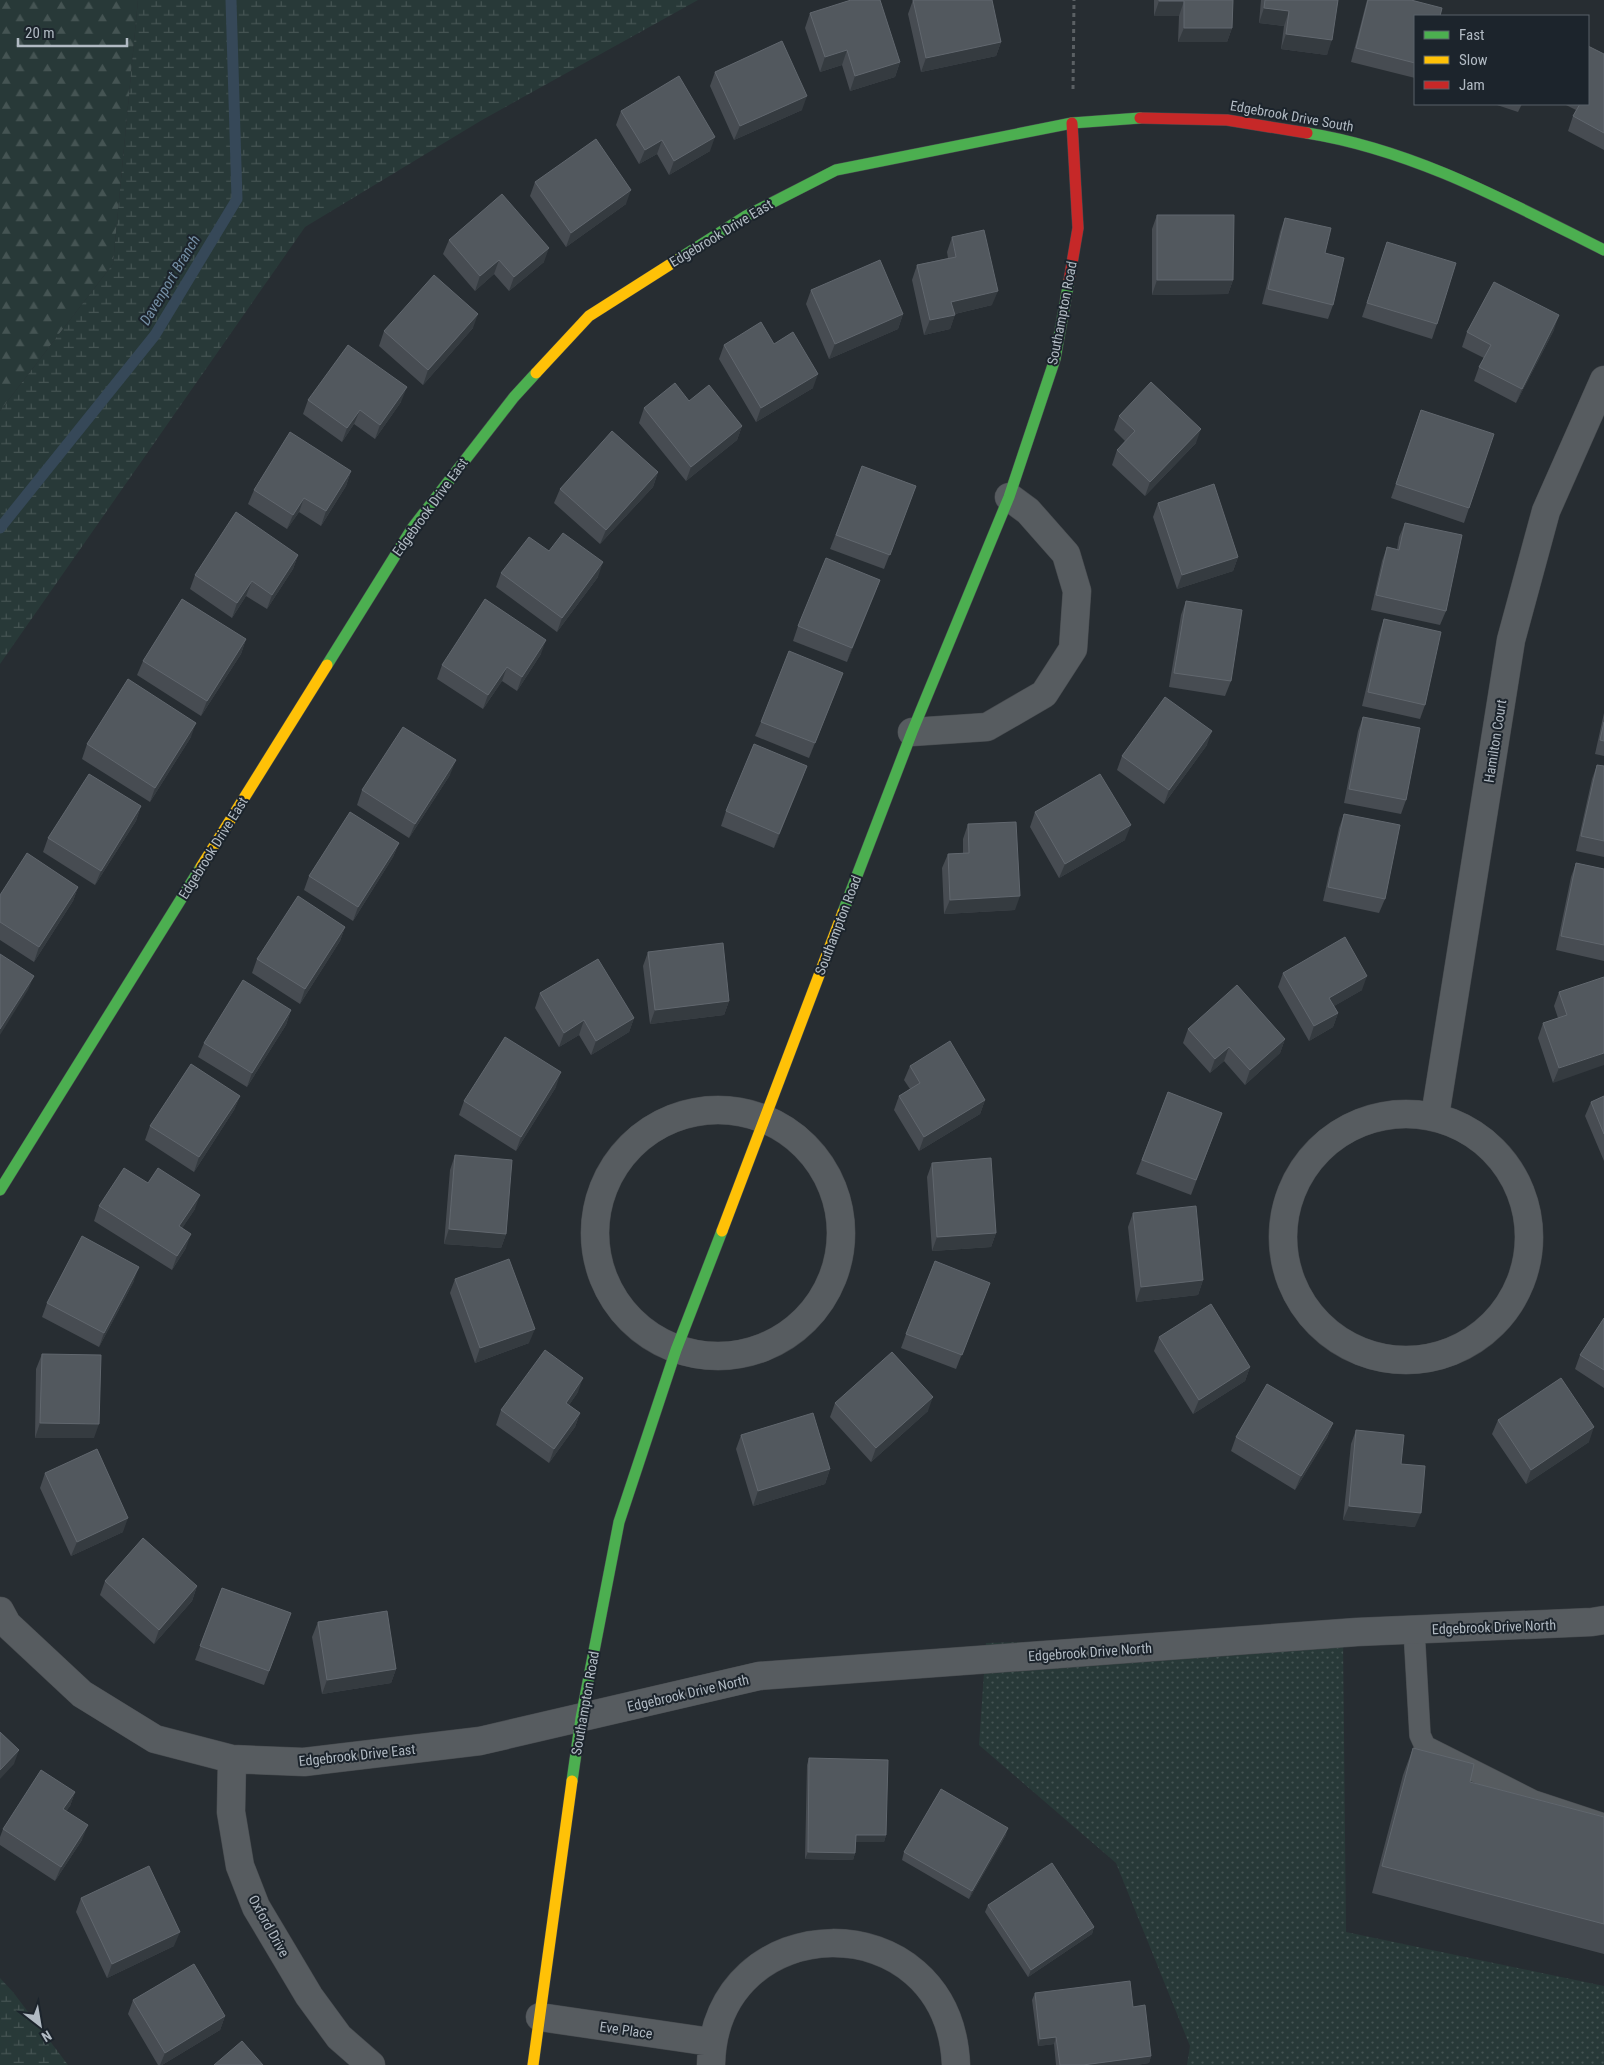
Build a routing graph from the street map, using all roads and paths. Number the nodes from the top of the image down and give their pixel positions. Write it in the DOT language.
graph roads {
  1 [pos="1074,0"];
  2 [pos="1072,122"];
  3 [pos="1604,250"];
  4 [pos="1604,380"];
  5 [pos="1009,496"];
  6 [pos="912,732"];
  7 [pos="1435,1116"];
  8 [pos="763,1118"];
  9 [pos="0,1190"];
  10 [pos="676,1350"];
  11 [pos="0,1611"];
  12 [pos="1604,1620"];
  13 [pos="1414,1630"];
  14 [pos="581,1718"];
  15 [pos="232,1759"];
  16 [pos="1604,1824"];
  17 [pos="540,2017"];
  18 [pos="711,2054"];
  19 [pos="371,2065"];
  20 [pos="533,2065"];
  21 [pos="956,2065"];
  1 -- 2 [label="path"];
  2 -- 3 [label="street, Edgebrook Drive South"];
  2 -- 5 [label="street, Southampton Road"];
  2 -- 9 [label="street, Edgebrook Drive East"];
  4 -- 7 [label="street, Hamilton Court"];
  5 -- 6 [label="street, Southampton Road"];
  5 -- 6 [label="street"];
  6 -- 8 [label="street, Southampton Road"];
  7 -- 7 [label="street"];
  8 -- 10 [label="street, Southampton Road"];
  8 -- 10 [label="street"];
  8 -- 10 [label="street"];
  10 -- 14 [label="street, Southampton Road"];
  11 -- 15 [label="street, Edgebrook Drive East"];
  12 -- 13 [label="street, Edgebrook Drive North"];
  13 -- 14 [label="street, Edgebrook Drive North"];
  13 -- 16 [label="lane"];
  14 -- 15 [label="street, Edgebrook Drive East"];
  14 -- 17 [label="street, Southampton Road"];
  15 -- 19 [label="street, Oxford Drive"];
  17 -- 18 [label="street, Eve Place"];
  17 -- 20 [label="street, Southampton Road"];
  18 -- 21 [label="street, Eve Place"];
}
